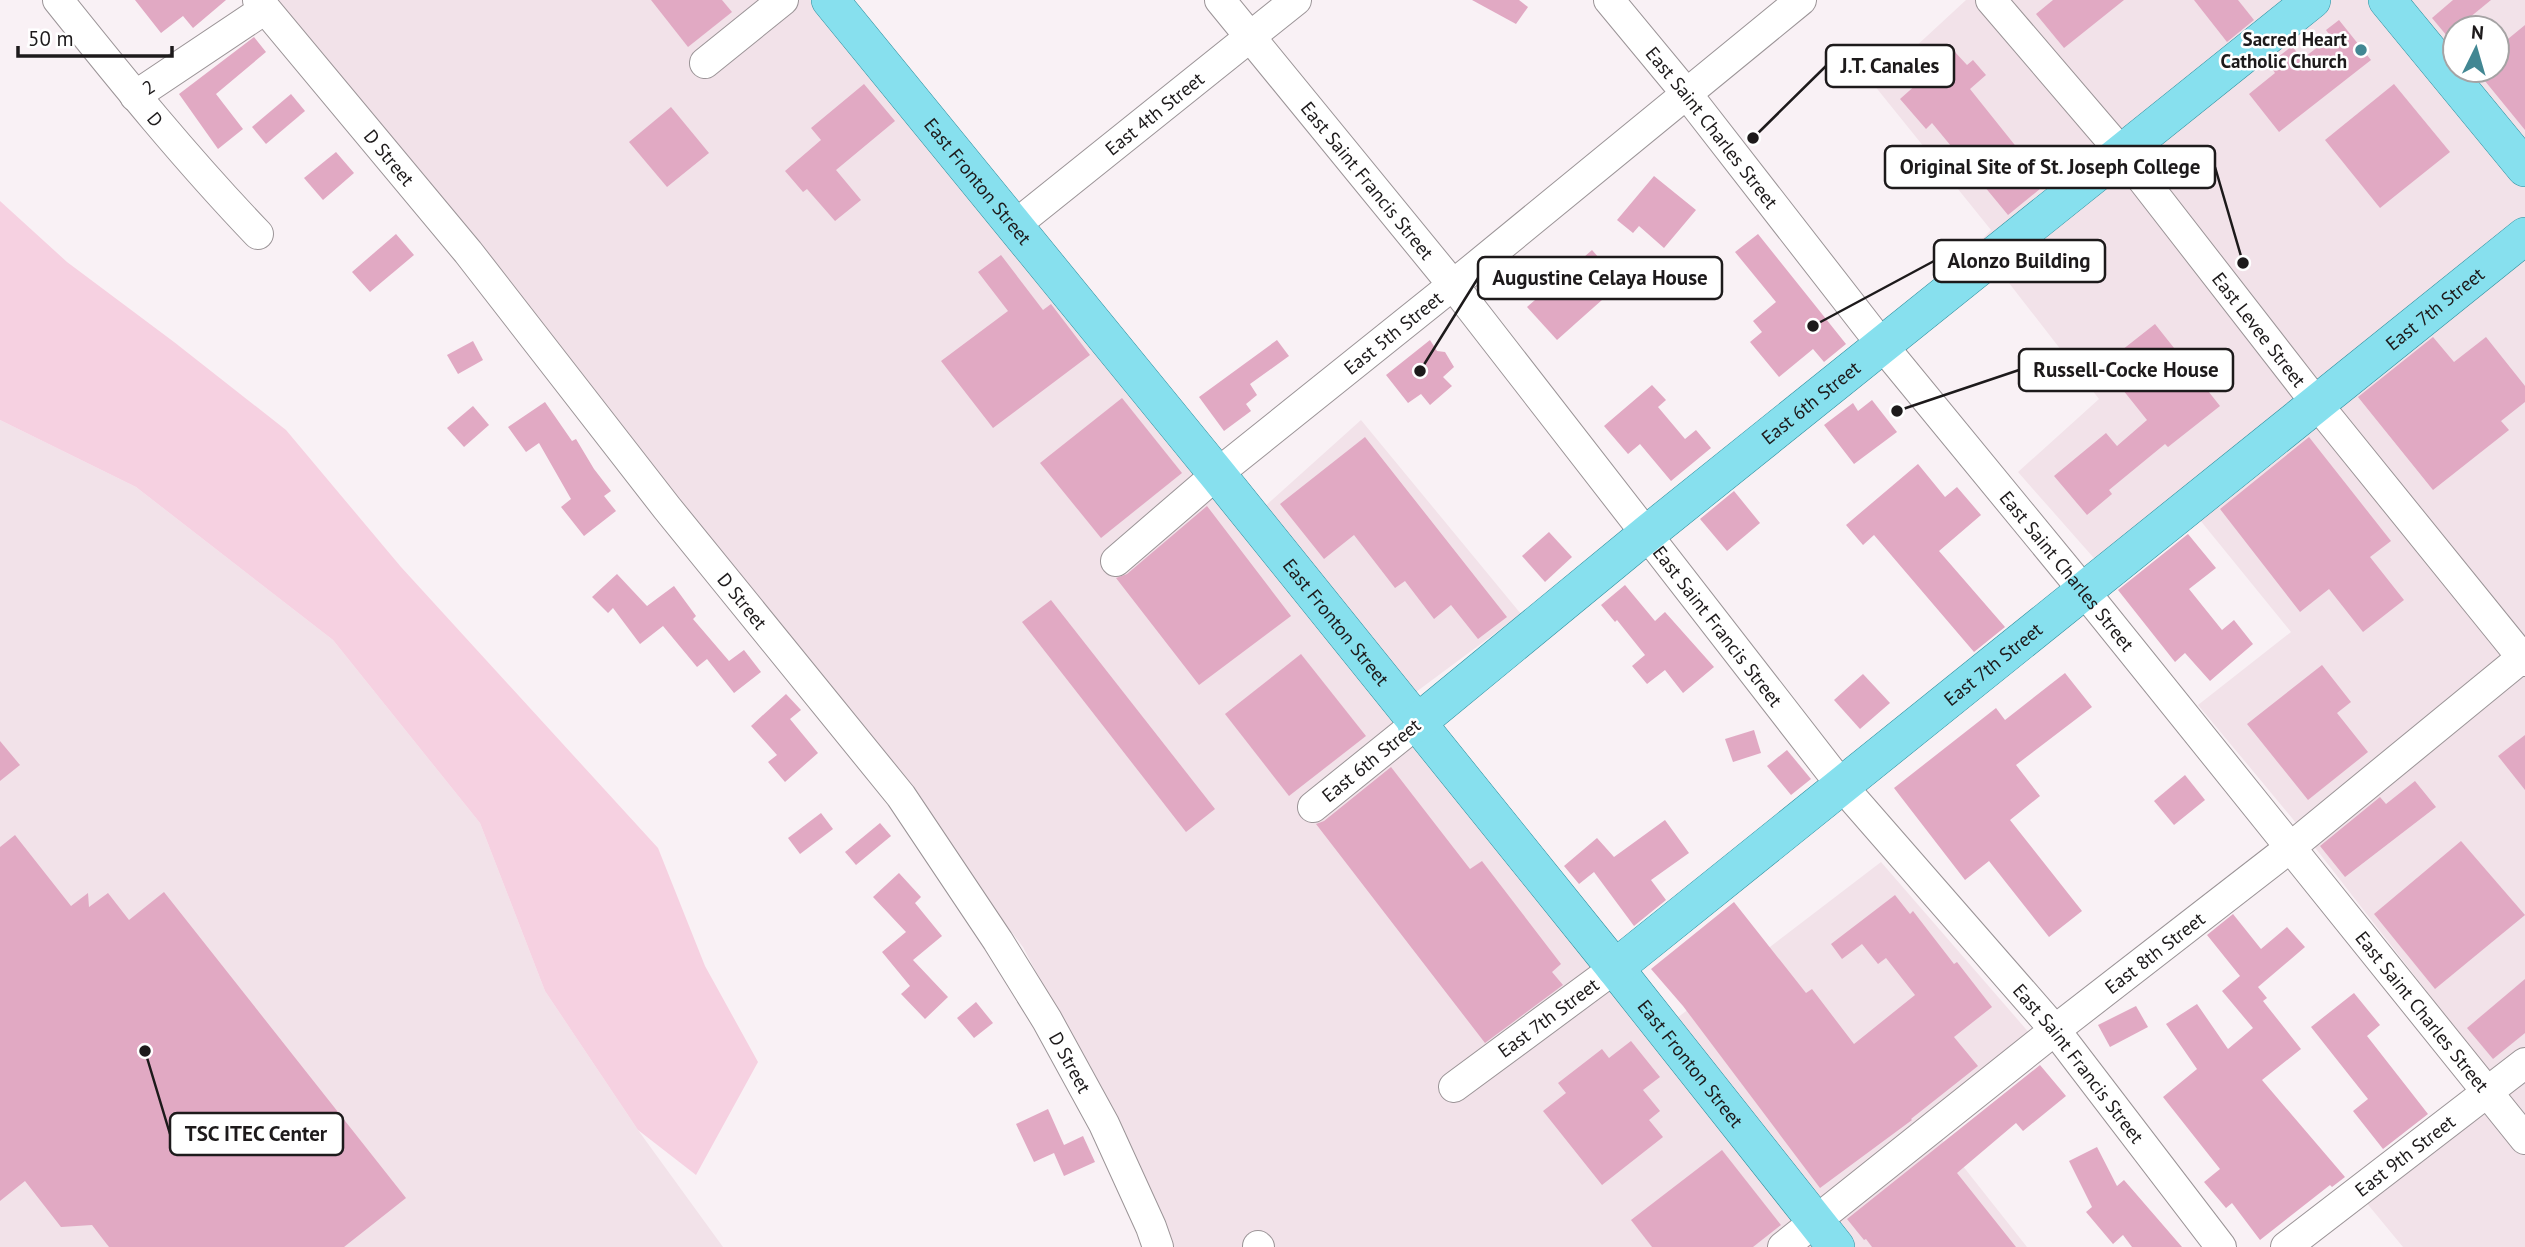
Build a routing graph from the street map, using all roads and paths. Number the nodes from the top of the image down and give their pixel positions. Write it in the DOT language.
graph roads {
  1 [pos="58,0"];
  2 [pos="783,0"];
  3 [pos="830,0"];
  4 [pos="1220,0"];
  5 [pos="1296,0"];
  6 [pos="1609,0"];
  7 [pos="1801,0"];
  8 [pos="1991,0"];
  9 [pos="2312,0"];
  10 [pos="2386,0"];
  11 [pos="262,4"];
  12 [pos="1250,37"];
  13 [pos="705,63"];
  14 [pos="1686,93"];
  15 [pos="135,96"];
  16 [pos="2122,153"];
  17 [pos="2525,168"];
  18 [pos="1014,226"];
  19 [pos="258,234"];
  20 [pos="2525,236"];
  21 [pos="1453,285"];
  22 [pos="1882,345"];
  23 [pos="2317,404"];
  24 [pos="1217,474"];
  25 [pos="1648,533"];
  26 [pos="1116,561"];
  27 [pos="2084,591"];
  28 [pos="2524,658"];
  29 [pos="1416,724"];
  30 [pos="1842,786"];
  31 [pos="1313,807"];
  32 [pos="2291,847"];
  33 [pos="1615,968"];
  34 [pos="2055,1030"];
  35 [pos="2525,1063"];
  36 [pos="1454,1087"];
  37 [pos="2488,1093"];
  38 [pos="2525,1139"];
  39 [pos="1825,1234"];
  40 [pos="1158,1247"];
  41 [pos="1783,1247"];
  42 [pos="2221,1247"];
  43 [pos="2286,1247"];
  1 -- 15 [label="street, D"];
  2 -- 13 [label="street"];
  3 -- 18 [label="main road, East Fronton Street"];
  4 -- 12 [label="street, East Saint Francis Street"];
  5 -- 12 [label="street, East 4th Street"];
  6 -- 14 [label="street, East Saint Charles Street"];
  7 -- 14 [label="street, East 5th Street"];
  8 -- 16 [label="street, East Levee Street"];
  9 -- 16 [label="main road, East 6th Street"];
  10 -- 17 [label="main road"];
  11 -- 15 [label="street, 2"];
  11 -- 40 [label="street, D Street"];
  12 -- 18 [label="street, East 4th Street"];
  12 -- 21 [label="street, East Saint Francis Street"];
  14 -- 21 [label="street, East 5th Street"];
  14 -- 22 [label="street, East Saint Charles Street"];
  15 -- 19 [label="street, D"];
  16 -- 22 [label="main road, East 6th Street"];
  16 -- 23 [label="street, East Levee Street"];
  18 -- 24 [label="main road, East Fronton Street"];
  20 -- 23 [label="main road, East 7th Street"];
  21 -- 24 [label="street, East 5th Street"];
  21 -- 25 [label="street, East Saint Francis Street"];
  22 -- 25 [label="main road, East 6th Street"];
  22 -- 27 [label="street, East Saint Charles Street"];
  23 -- 27 [label="main road, East 7th Street"];
  23 -- 28 [label="street, East Levee Street"];
  24 -- 26 [label="street, East 5th Street"];
  24 -- 29 [label="main road, East Fronton Street"];
  25 -- 29 [label="main road, East 6th Street"];
  25 -- 30 [label="street, East Saint Francis Street"];
  27 -- 30 [label="main road, East 7th Street"];
  27 -- 32 [label="street, East Saint Charles Street"];
  28 -- 32 [label="street, East 8th Street"];
  29 -- 31 [label="street, East 6th Street"];
  29 -- 33 [label="main road, East Fronton Street"];
  30 -- 33 [label="main road, East 7th Street"];
  30 -- 34 [label="street, East Saint Francis Street"];
  32 -- 34 [label="street, East 8th Street"];
  32 -- 37 [label="street, East Saint Charles Street"];
  33 -- 36 [label="street, East 7th Street"];
  33 -- 39 [label="main road, East Fronton Street"];
  34 -- 39 [label="street, East 8th Street"];
  34 -- 42 [label="street, East Saint Francis Street"];
  35 -- 37 [label="street, East 9th Street"];
  37 -- 38 [label="street, East Saint Charles Street"];
  37 -- 43 [label="street, East 9th Street"];
  39 -- 41 [label="street, East 8th Street"];
}
